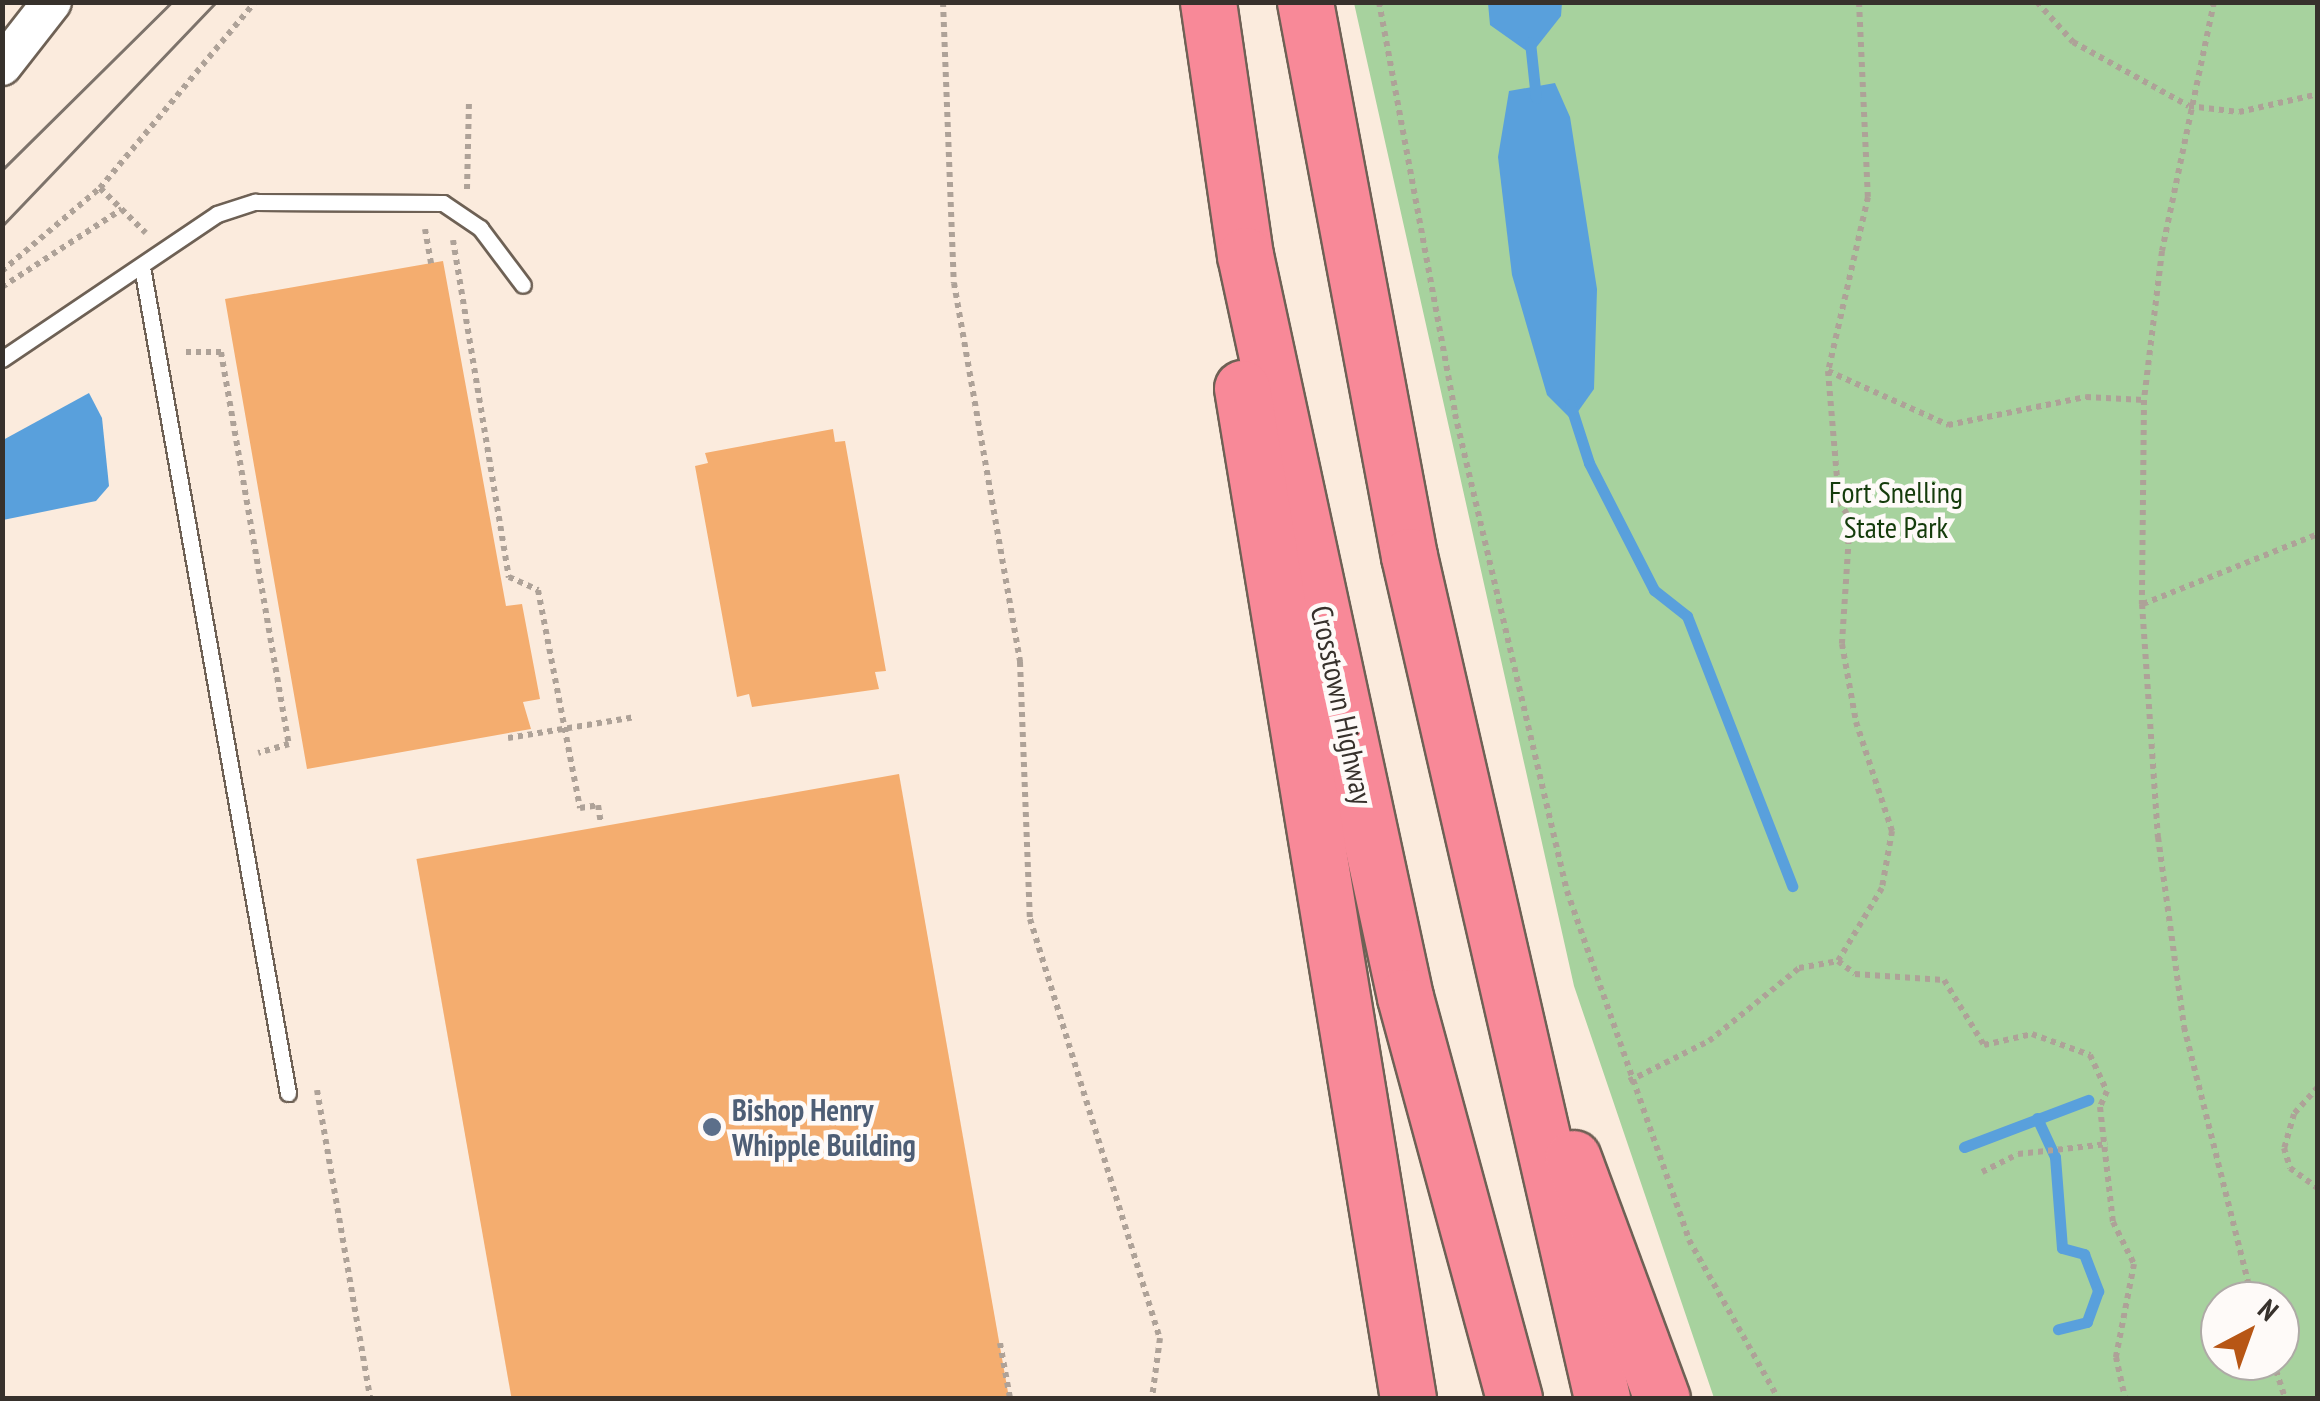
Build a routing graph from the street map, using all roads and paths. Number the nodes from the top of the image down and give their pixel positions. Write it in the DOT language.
graph roads {
  1 [pos="52,2"];
  2 [pos="254,2"];
  3 [pos="942,2"];
  4 [pos="1208,2"];
  5 [pos="1304,2"];
  6 [pos="1379,2"];
  7 [pos="1859,2"];
  8 [pos="2037,2"];
  9 [pos="2214,2"];
  10 [pos="2,66"];
  11 [pos="2318,94"];
  12 [pos="468,102"];
  13 [pos="2189,106"];
  14 [pos="100,188"];
  15 [pos="122,210"];
  16 [pos="460,212"];
  17 [pos="424,223"];
  18 [pos="164,251"];
  19 [pos="1245,255"];
  20 [pos="431,263"];
  21 [pos="142,267"];
  22 [pos="2,271"];
  23 [pos="523,285"];
  24 [pos="2,287"];
  25 [pos="184,341"];
  26 [pos="2,360"];
  27 [pos="1828,371"];
  28 [pos="2144,400"];
  29 [pos="2318,534"];
  30 [pos="2142,604"];
  31 [pos="635,717"];
  32 [pos="564,728"];
  33 [pos="508,738"];
  34 [pos="261,770"];
  35 [pos="602,824"];
  36 [pos="1838,961"];
  37 [pos="1522,1039"];
  38 [pos="1629,1081"];
  39 [pos="316,1084"];
  40 [pos="2318,1087"];
  41 [pos="288,1092"];
  42 [pos="2108,1144"];
  43 [pos="1982,1172"];
  44 [pos="2318,1188"];
  45 [pos="2248,1281"];
  46 [pos="1000,1343"];
  47 [pos="1601,1392"];
  48 [pos="370,1398"];
  49 [pos="1010,1398"];
  50 [pos="1152,1398"];
  51 [pos="1408,1398"];
  52 [pos="1514,1398"];
  53 [pos="1662,1398"];
  54 [pos="1778,1398"];
  55 [pos="2125,1398"];
  1 -- 10 [label="street"];
  2 -- 14 [label="path"];
  3 -- 50 [label="path"];
  4 -- 19 [label="highway, Crosstown Highway"];
  5 -- 37 [label="highway"];
  6 -- 38 [label="path"];
  7 -- 27 [label="path"];
  8 -- 13 [label="path"];
  9 -- 13 [label="path"];
  11 -- 13 [label="path"];
  12 -- 16 [label="path"];
  13 -- 28 [label="path"];
  14 -- 15 [label="path"];
  14 -- 22 [label="path"];
  15 -- 18 [label="path"];
  15 -- 24 [label="path"];
  16 -- 18 [label="lane"];
  16 -- 23 [label="lane"];
  16 -- 32 [label="path"];
  17 -- 20 [label="path"];
  18 -- 21 [label="lane"];
  19 -- 51 [label="highway"];
  19 -- 52 [label="highway, Crosstown Highway"];
  21 -- 26 [label="lane"];
  21 -- 41 [label="lane"];
  25 -- 34 [label="path"];
  27 -- 28 [label="path"];
  27 -- 36 [label="path"];
  28 -- 30 [label="path"];
  29 -- 30 [label="path"];
  30 -- 45 [label="path"];
  31 -- 32 [label="path"];
  32 -- 33 [label="path"];
  32 -- 35 [label="path"];
  36 -- 38 [label="path"];
  36 -- 42 [label="path"];
  37 -- 47 [label="highway"];
  37 -- 53 [label="highway"];
  38 -- 54 [label="path"];
  39 -- 48 [label="path"];
  40 -- 44 [label="path"];
  42 -- 43 [label="path"];
  42 -- 55 [label="path"];
  46 -- 49 [label="path"];
}
